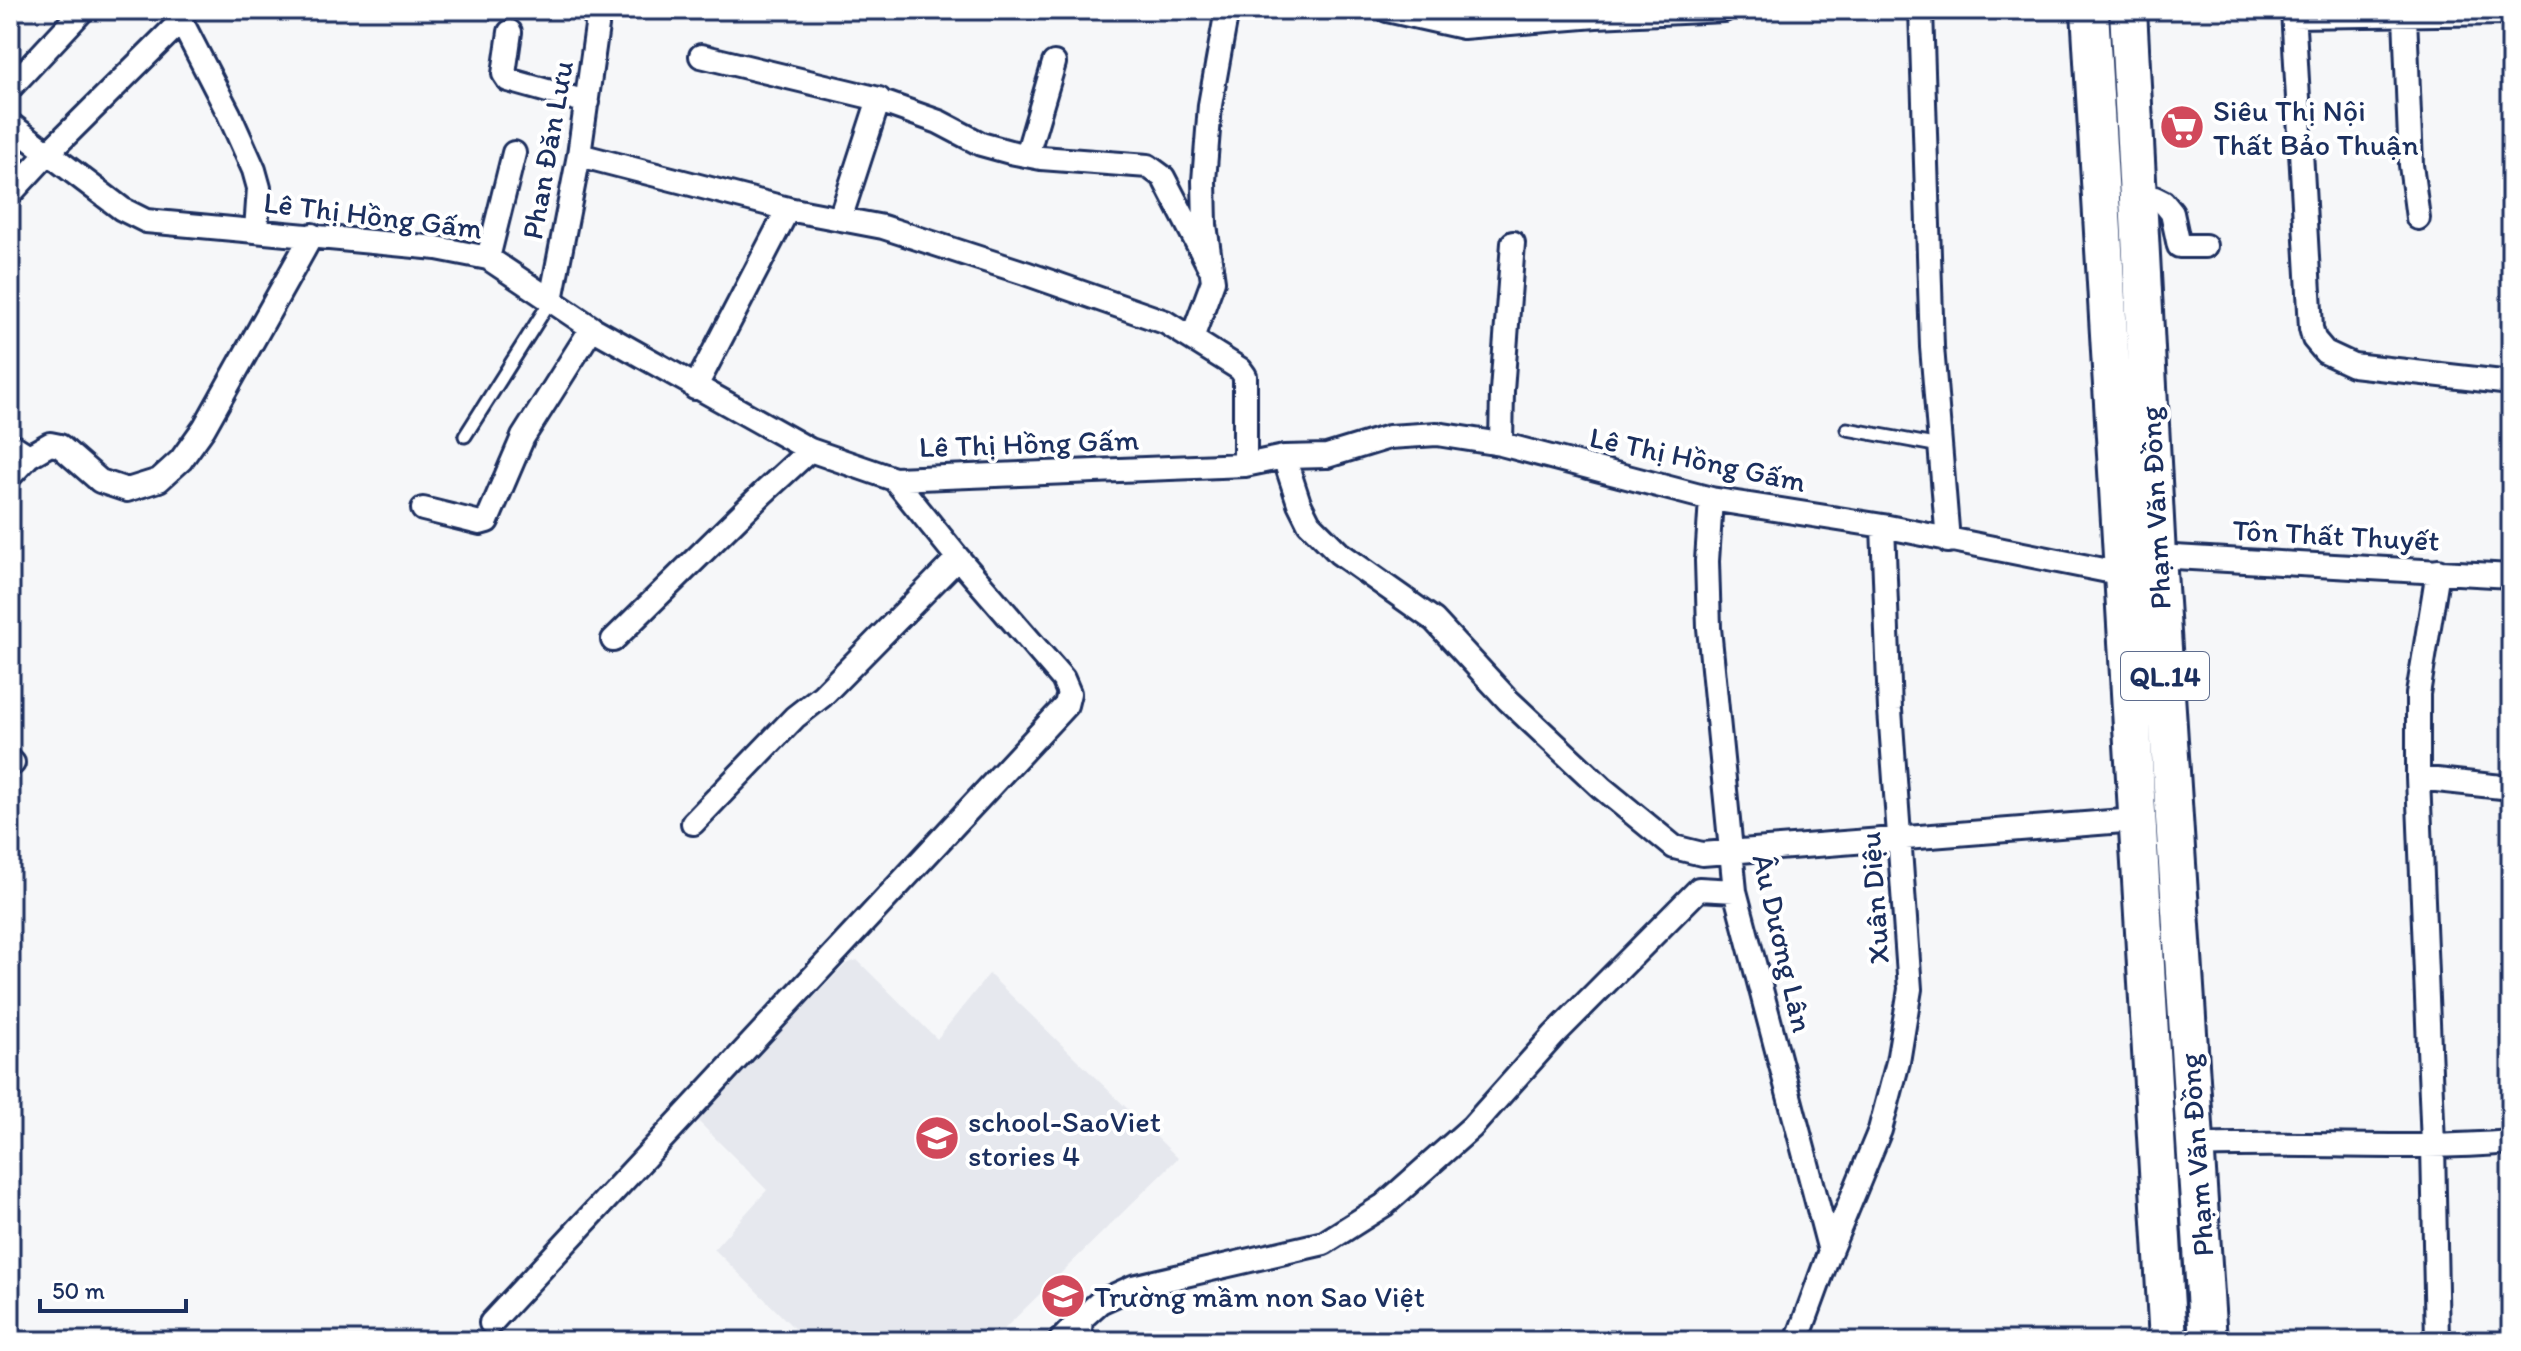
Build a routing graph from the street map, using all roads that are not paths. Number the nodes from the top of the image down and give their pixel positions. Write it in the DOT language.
graph roads {
  1 [pos="83,10"];
  2 [pos="595,10"];
  3 [pos="1227,10"];
  4 [pos="1387,10"];
  5 [pos="1724,10"];
  6 [pos="1921,10"];
  7 [pos="2090,10"];
  8 [pos="2128,10"];
  9 [pos="1596,13"];
  10 [pos="2293,13"];
  11 [pos="2511,13"];
  12 [pos="178,16"];
  13 [pos="2405,16"];
  14 [pos="1496,17"];
  15 [pos="510,32"];
  16 [pos="701,56"];
  17 [pos="1054,63"];
  18 [pos="10,88"];
  19 [pos="587,102"];
  20 [pos="888,104"];
  21 [pos="10,124"];
  22 [pos="48,153"];
  23 [pos="514,153"];
  24 [pos="579,155"];
  25 [pos="1027,155"];
  26 [pos="10,194"];
  27 [pos="2139,203"];
  28 [pos="788,209"];
  29 [pos="2418,218"];
  30 [pos="840,219"];
  31 [pos="256,230"];
  32 [pos="312,235"];
  33 [pos="1513,243"];
  34 [pos="2205,246"];
  35 [pos="488,258"];
  36 [pos="1209,266"];
  37 [pos="551,300"];
  38 [pos="592,328"];
  39 [pos="1192,338"];
  40 [pos="2511,383"];
  41 [pos="695,388"];
  42 [pos="1847,429"];
  43 [pos="465,436"];
  44 [pos="1501,444"];
  45 [pos="1940,446"];
  46 [pos="19,450"];
  47 [pos="810,450"];
  48 [pos="1284,457"];
  49 [pos="1245,465"];
  50 [pos="10,476"];
  51 [pos="894,479"];
  52 [pos="1711,499"];
  53 [pos="423,509"];
  54 [pos="1883,526"];
  55 [pos="1948,541"];
  56 [pos="2157,556"];
  57 [pos="958,558"];
  58 [pos="2438,571"];
  59 [pos="2123,574"];
  60 [pos="2511,576"];
  61 [pos="613,640"];
  62 [pos="2418,778"];
  63 [pos="2511,788"];
  64 [pos="2136,820"];
  65 [pos="693,823"];
  66 [pos="1899,838"];
  67 [pos="1730,851"];
  68 [pos="1735,891"];
  69 [pos="2511,1142"];
  70 [pos="2433,1145"];
  71 [pos="2195,1146"];
  72 [pos="1830,1251"];
  73 [pos="2166,1298"];
  74 [pos="2205,1299"];
  75 [pos="491,1323"];
  76 [pos="1082,1330"];
  77 [pos="1060,1341"];
  78 [pos="1797,1341"];
  79 [pos="2168,1341"];
  80 [pos="2208,1341"];
  81 [pos="2437,1341"];
  1 -- 18 [label="street"];
  2 -- 19 [label="street, Phan Đăn Lưu"];
  3 -- 36 [label="street"];
  4 -- 14 [label="street"];
  5 -- 9 [label="street"];
  6 -- 45 [label="street"];
  7 -- 59 [label="main road, Phạm Văn Đồng / QL.14"];
  8 -- 27 [label="main road, Phạm Văn Đồng / QL.14"];
  9 -- 14 [label="street"];
  10 -- 13 [label="street"];
  10 -- 40 [label="street"];
  11 -- 13 [label="street"];
  12 -- 22 [label="street"];
  12 -- 31 [label="street"];
  13 -- 29 [label="street"];
  15 -- 19 [label="street"];
  16 -- 30 [label="street"];
  17 -- 25 [label="street"];
  19 -- 24 [label="street, Phan Đăn Lưu"];
  20 -- 25 [label="street"];
  21 -- 22 [label="street, Lê Thị Hồng Gấm"];
  22 -- 26 [label="street"];
  22 -- 31 [label="street, Lê Thị Hồng Gấm"];
  23 -- 35 [label="street"];
  24 -- 28 [label="street"];
  24 -- 37 [label="street, Phan Đăn Lưu"];
  25 -- 36 [label="street"];
  27 -- 34 [label="street"];
  27 -- 56 [label="main road, Phạm Văn Đồng / QL.14"];
  28 -- 30 [label="street"];
  28 -- 41 [label="street"];
  30 -- 39 [label="street"];
  31 -- 32 [label="street, Lê Thị Hồng Gấm"];
  32 -- 35 [label="street, Lê Thị Hồng Gấm"];
  32 -- 46 [label="street"];
  33 -- 44 [label="street"];
  35 -- 37 [label="street, Lê Thị Hồng Gấm"];
  36 -- 39 [label="street"];
  37 -- 38 [label="street, Lê Thị Hồng Gấm"];
  37 -- 43 [label="lane"];
  38 -- 41 [label="street, Lê Thị Hồng Gấm"];
  38 -- 53 [label="street"];
  39 -- 49 [label="street"];
  41 -- 47 [label="street, Lê Thị Hồng Gấm"];
  42 -- 45 [label="lane"];
  44 -- 48 [label="street, Lê Thị Hồng Gấm"];
  44 -- 52 [label="street, Lê Thị Hồng Gấm"];
  45 -- 55 [label="street"];
  46 -- 50 [label="street"];
  47 -- 51 [label="street, Lê Thị Hồng Gấm"];
  47 -- 61 [label="street"];
  48 -- 49 [label="street, Lê Thị Hồng Gấm"];
  48 -- 67 [label="street"];
  49 -- 51 [label="street, Lê Thị Hồng Gấm"];
  51 -- 57 [label="street"];
  52 -- 54 [label="street, Lê Thị Hồng Gấm"];
  52 -- 67 [label="street, Âu Dương Lân"];
  54 -- 55 [label="street, Lê Thị Hồng Gấm"];
  54 -- 66 [label="street, Xuân Diệu"];
  55 -- 59 [label="street, Lê Thị Hồng Gấm"];
  56 -- 58 [label="street, Tôn Thất Thuyết"];
  56 -- 71 [label="main road, Phạm Văn Đồng / QL.14"];
  57 -- 65 [label="street"];
  57 -- 75 [label="street"];
  58 -- 60 [label="street, Tôn Thất Thuyết"];
  58 -- 62 [label="street"];
  59 -- 64 [label="main road, Phạm Văn Đồng / QL.14"];
  62 -- 63 [label="street"];
  62 -- 70 [label="street"];
  64 -- 66 [label="street"];
  64 -- 73 [label="main road, Phạm Văn Đồng / QL.14"];
  66 -- 67 [label="street"];
  66 -- 72 [label="street, Xuân Diệu"];
  67 -- 68 [label="street, Âu Dương Lân"];
  68 -- 72 [label="street, Âu Dương Lân"];
  68 -- 76 [label="street"];
  69 -- 70 [label="street"];
  70 -- 71 [label="street"];
  70 -- 81 [label="street"];
  71 -- 74 [label="main road, Phạm Văn Đồng / QL.14"];
  72 -- 78 [label="street"];
  73 -- 74 [label="main road"];
  73 -- 79 [label="main road, Phạm Văn Đồng / QL.14"];
  74 -- 80 [label="main road, Phạm Văn Đồng / QL.14"];
  76 -- 77 [label="street"];
}
